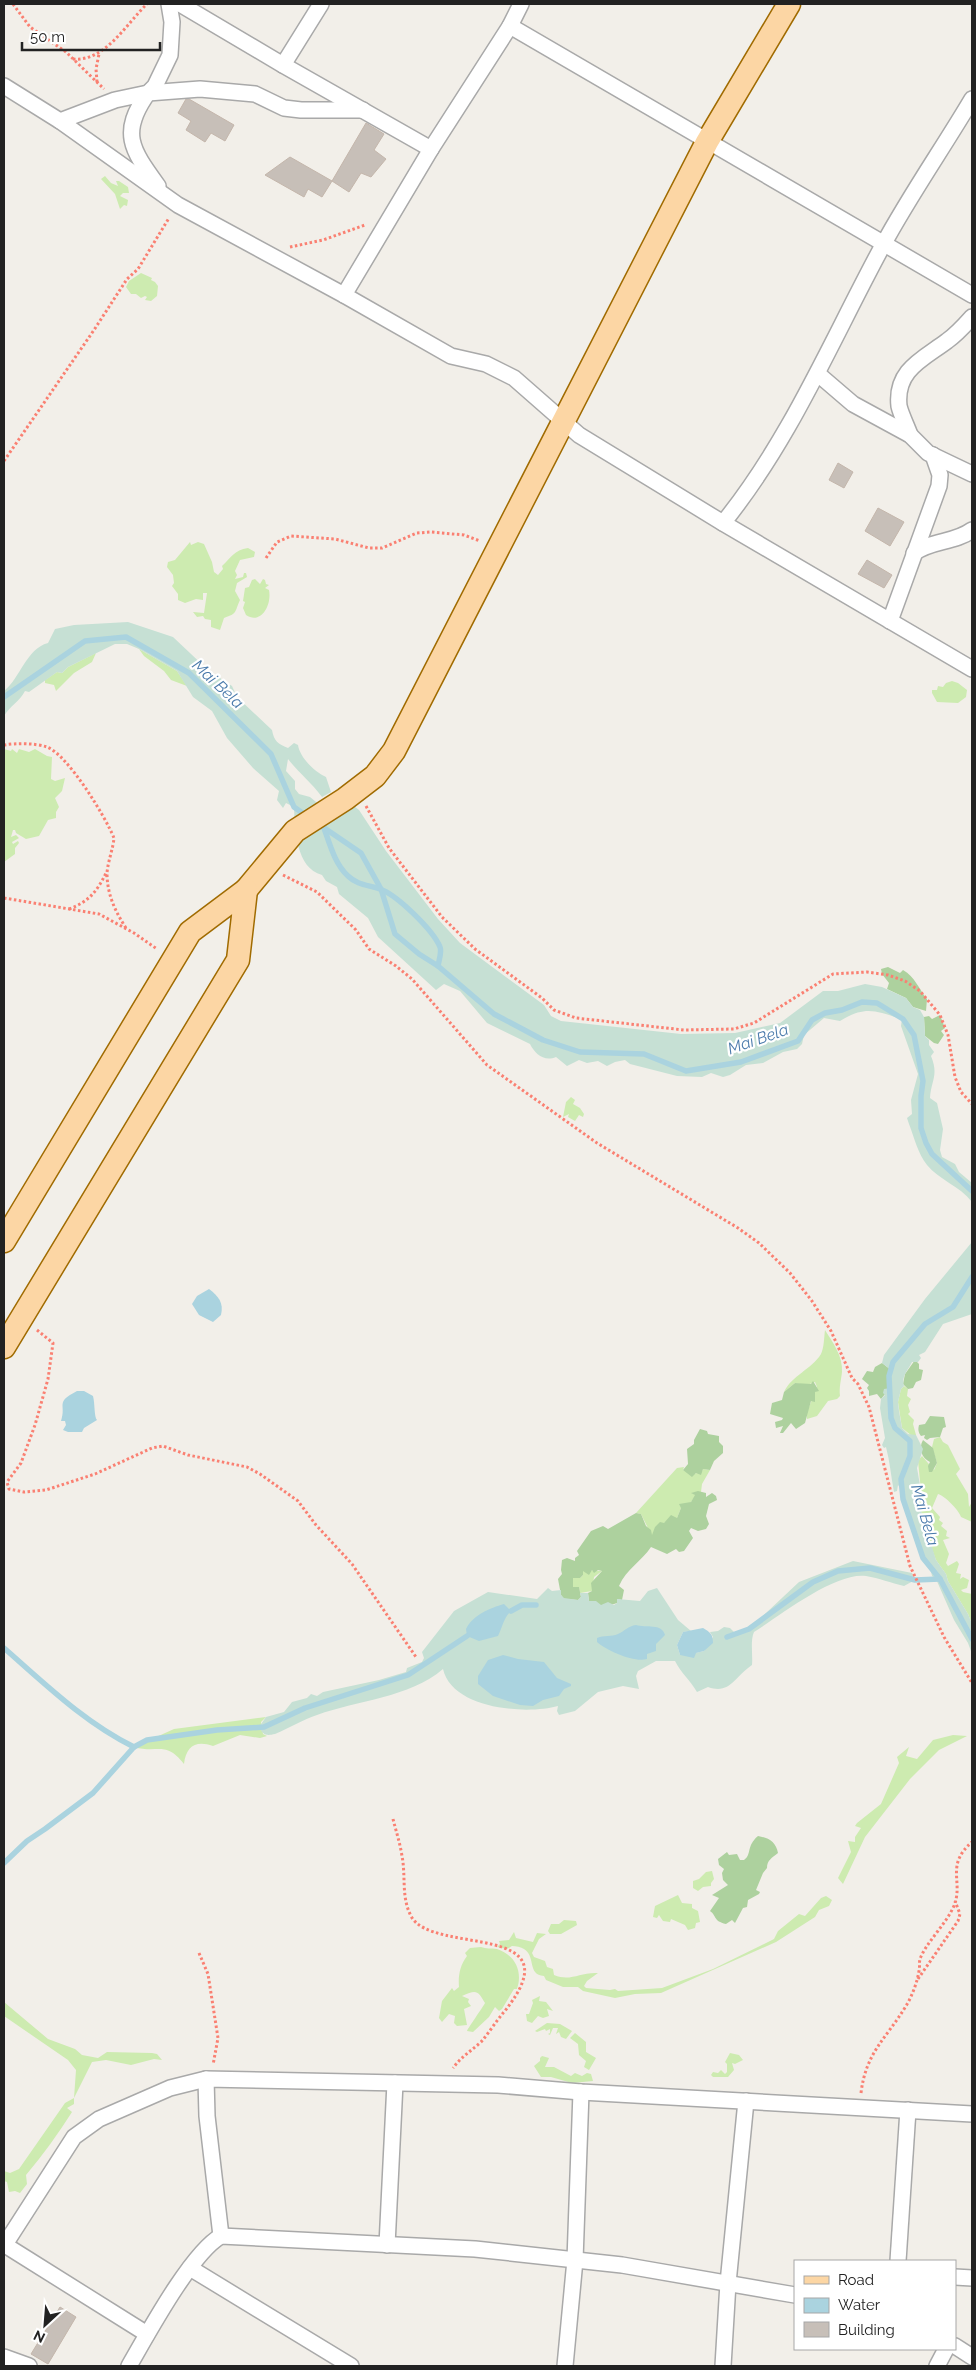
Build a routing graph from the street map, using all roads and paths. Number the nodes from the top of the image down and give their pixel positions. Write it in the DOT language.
graph roads {
  1 [pos="14,4"];
  2 [pos="147,4"];
  3 [pos="168,4"];
  4 [pos="180,4"];
  5 [pos="321,4"];
  6 [pos="521,4"];
  7 [pos="789,4"];
  8 [pos="510,26"];
  9 [pos="99,53"];
  10 [pos="73,59"];
  11 [pos="283,66"];
  12 [pos="97,82"];
  13 [pos="4,86"];
  14 [pos="148,93"];
  15 [pos="972,99"];
  16 [pos="115,100"];
  17 [pos="363,110"];
  18 [pos="60,122"];
  19 [pos="707,142"];
  20 [pos="431,149"];
  21 [pos="172,201"];
  22 [pos="367,224"];
  23 [pos="884,244"];
  24 [pos="268,254"];
  25 [pos="344,295"];
  26 [pos="972,295"];
  27 [pos="972,317"];
  28 [pos="818,374"];
  29 [pos="564,420"];
  30 [pos="910,435"];
  31 [pos="933,455"];
  32 [pos="4,461"];
  33 [pos="972,474"];
  34 [pos="723,523"];
  35 [pos="972,530"];
  36 [pos="499,547"];
  37 [pos="914,553"];
  38 [pos="266,558"];
  39 [pos="890,622"];
  40 [pos="972,669"];
  41 [pos="4,745"];
  42 [pos="350,795"];
  43 [pos="265,866"];
  44 [pos="107,872"];
  45 [pos="246,890"];
  46 [pos="4,898"];
  47 [pos="68,909"];
  48 [pos="126,928"];
  49 [pos="173,960"];
  50 [pos="972,1104"];
  51 [pos="4,1241"];
  52 [pos="22,1317"];
  53 [pos="4,1347"];
  54 [pos="416,1657"];
  55 [pos="972,1683"];
  56 [pos="393,1819"];
  57 [pos="972,1842"];
  58 [pos="955,1901"];
  59 [pos="199,1953"];
  60 [pos="916,1981"];
  61 [pos="209,2079"];
  62 [pos="394,2083"];
  63 [pos="445,2084"];
  64 [pos="581,2092"];
  65 [pos="746,2101"];
  66 [pos="856,2107"];
  67 [pos="908,2110"];
  68 [pos="972,2114"];
  69 [pos="221,2236"];
  70 [pos="387,2245"];
  71 [pos="4,2246"];
  72 [pos="575,2260"];
  73 [pos="898,2260"];
  74 [pos="190,2268"];
  75 [pos="956,2277"];
  76 [pos="972,2278"];
  77 [pos="728,2284"];
  78 [pos="794,2294"];
  79 [pos="147,2334"];
  80 [pos="956,2347"];
  81 [pos="945,2350"];
  82 [pos="4,2356"];
  83 [pos="972,2357"];
  84 [pos="29,2366"];
  85 [pos="129,2366"];
  86 [pos="351,2366"];
  87 [pos="565,2366"];
  88 [pos="723,2366"];
  89 [pos="937,2366"];
  1 -- 10 [label="path"];
  2 -- 9 [label="path"];
  3 -- 14 [label="street"];
  4 -- 11 [label="street"];
  5 -- 11 [label="street"];
  6 -- 8 [label="street"];
  7 -- 19 [label="main road"];
  8 -- 19 [label="street"];
  8 -- 20 [label="street"];
  9 -- 10 [label="path"];
  9 -- 12 [label="path"];
  10 -- 12 [label="path"];
  11 -- 17 [label="street"];
  12 -- 16 [label="path"];
  13 -- 18 [label="street"];
  14 -- 16 [label="street"];
  14 -- 17 [label="street"];
  14 -- 21 [label="street"];
  15 -- 23 [label="street"];
  16 -- 18 [label="street"];
  17 -- 20 [label="street"];
  18 -- 21 [label="street"];
  19 -- 23 [label="street"];
  19 -- 29 [label="main road"];
  20 -- 25 [label="street"];
  21 -- 24 [label="street"];
  21 -- 32 [label="path"];
  22 -- 24 [label="path"];
  23 -- 26 [label="street"];
  23 -- 28 [label="street"];
  24 -- 25 [label="street"];
  25 -- 29 [label="street"];
  27 -- 30 [label="street"];
  28 -- 30 [label="street"];
  28 -- 34 [label="street"];
  29 -- 34 [label="street"];
  29 -- 36 [label="main road"];
  30 -- 31 [label="street"];
  31 -- 33 [label="street"];
  31 -- 37 [label="street"];
  34 -- 39 [label="street"];
  35 -- 37 [label="street"];
  36 -- 38 [label="path"];
  36 -- 42 [label="main road"];
  37 -- 39 [label="street"];
  39 -- 40 [label="street"];
  41 -- 44 [label="path"];
  42 -- 43 [label="main road"];
  42 -- 50 [label="path"];
  43 -- 45 [label="main road"];
  43 -- 55 [label="path"];
  44 -- 47 [label="path"];
  44 -- 48 [label="path"];
  45 -- 49 [label="main road"];
  45 -- 52 [label="main road"];
  46 -- 47 [label="path"];
  47 -- 48 [label="path"];
  48 -- 49 [label="path"];
  49 -- 51 [label="main road"];
  52 -- 53 [label="main road"];
  52 -- 54 [label="path"];
  56 -- 63 [label="path"];
  57 -- 58 [label="path"];
  58 -- 60 [label="path"];
  58 -- 60 [label="path"];
  59 -- 61 [label="path"];
  60 -- 66 [label="path"];
  61 -- 62 [label="street"];
  61 -- 69 [label="street"];
  61 -- 71 [label="street"];
  62 -- 63 [label="street"];
  62 -- 70 [label="street"];
  63 -- 64 [label="street"];
  64 -- 65 [label="street"];
  64 -- 72 [label="street"];
  65 -- 66 [label="street"];
  65 -- 77 [label="street"];
  66 -- 67 [label="street"];
  67 -- 68 [label="street"];
  67 -- 73 [label="street"];
  69 -- 70 [label="street"];
  69 -- 74 [label="street"];
  70 -- 72 [label="street"];
  71 -- 79 [label="street"];
  72 -- 77 [label="street"];
  72 -- 87 [label="street"];
  74 -- 79 [label="street"];
  74 -- 86 [label="street"];
  75 -- 76 [label="street"];
  77 -- 78 [label="street"];
  77 -- 88 [label="street"];
  79 -- 85 [label="street"];
  80 -- 83 [label="street"];
  81 -- 89 [label="street"];
  82 -- 84 [label="street"];
}
